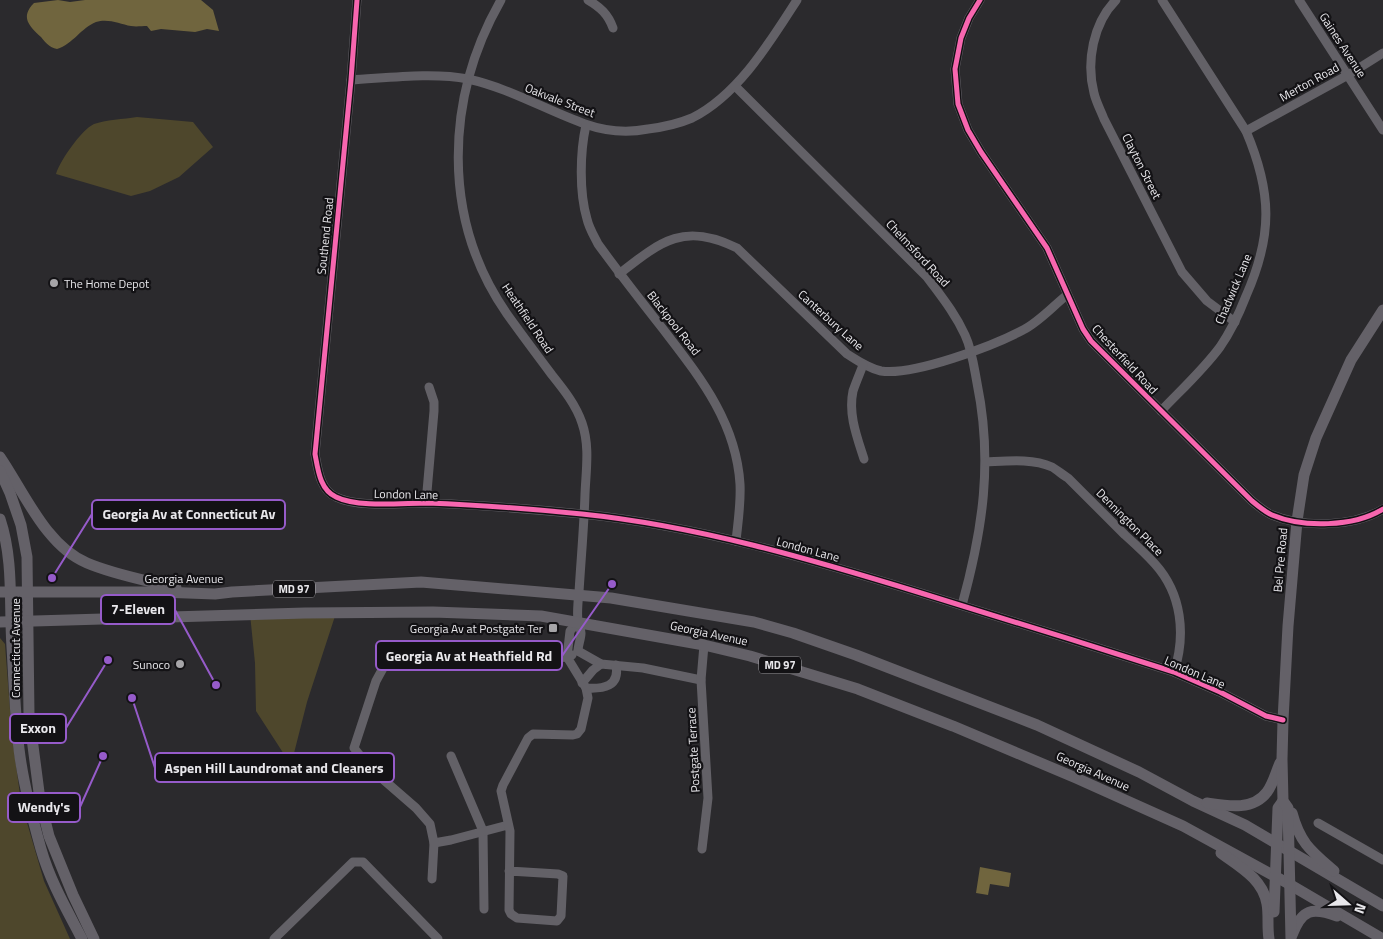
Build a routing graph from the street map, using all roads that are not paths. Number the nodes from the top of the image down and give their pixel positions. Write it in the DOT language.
graph roads {
  1 [pos="357,0"];
  2 [pos="501,0"];
  3 [pos="588,0"];
  4 [pos="797,0"];
  5 [pos="980,0"];
  6 [pos="1116,0"];
  7 [pos="1162,0"];
  8 [pos="1299,0"];
  9 [pos="613,28"];
  10 [pos="1383,53"];
  11 [pos="1348,75"];
  12 [pos="467,79"];
  13 [pos="351,80"];
  14 [pos="735,86"];
  15 [pos="586,125"];
  16 [pos="1383,130"];
  17 [pos="1246,131"];
  18 [pos="619,274"];
  19 [pos="1067,295"];
  20 [pos="1383,310"];
  21 [pos="1235,322"];
  22 [pos="971,353"];
  23 [pos="863,365"];
  24 [pos="429,387"];
  25 [pos="1161,411"];
  26 [pos="0,457"];
  27 [pos="864,459"];
  28 [pos="986,462"];
  29 [pos="0,471"];
  30 [pos="318,475"];
  31 [pos="426,503"];
  32 [pos="1383,509"];
  33 [pos="584,514"];
  34 [pos="0,519"];
  35 [pos="1297,521"];
  36 [pos="736,540"];
  37 [pos="5,592"];
  38 [pos="28,592"];
  39 [pos="197,594"];
  40 [pos="579,594"];
  41 [pos="962,605"];
  42 [pos="5,622"];
  43 [pos="27,622"];
  44 [pos="578,622"];
  45 [pos="704,645"];
  46 [pos="578,652"];
  47 [pos="567,657"];
  48 [pos="601,664"];
  49 [pos="616,665"];
  50 [pos="1174,672"];
  51 [pos="701,680"];
  52 [pos="584,686"];
  53 [pos="1283,720"];
  54 [pos="451,756"];
  55 [pos="1282,759"];
  56 [pos="1282,775"];
  57 [pos="1193,801"];
  58 [pos="1284,801"];
  59 [pos="1318,823"];
  60 [pos="508,825"];
  61 [pos="1187,829"];
  62 [pos="483,831"];
  63 [pos="434,843"];
  64 [pos="1276,843"];
  65 [pos="702,849"];
  66 [pos="1289,850"];
  67 [pos="1383,860"];
  68 [pos="509,872"];
  69 [pos="1274,876"];
  70 [pos="432,879"];
  71 [pos="1289,884"];
  72 [pos="1354,889"];
  73 [pos="1383,906"];
  74 [pos="484,909"];
  75 [pos="1357,924"];
  76 [pos="82,939"];
  77 [pos="94,939"];
  78 [pos="274,939"];
  79 [pos="438,939"];
  80 [pos="1269,939"];
  81 [pos="1273,939"];
  82 [pos="1291,939"];
  83 [pos="1383,939"];
  1 -- 13 [label="street, Southend Road"];
  2 -- 12 [label="street, Heathfield Road"];
  3 -- 9 [label="street"];
  4 -- 14 [label="street, Oakvale Street"];
  5 -- 19 [label="street, Chesterfield Road"];
  6 -- 21 [label="street, Clayton Street"];
  7 -- 17 [label="street, Chadwick Lane"];
  8 -- 11 [label="street, Gaines Avenue"];
  10 -- 11 [label="street, Merton Road"];
  11 -- 16 [label="street, Gaines Avenue"];
  11 -- 17 [label="street, Merton Road"];
  12 -- 13 [label="street, Oakvale Street"];
  12 -- 15 [label="street, Oakvale Street"];
  12 -- 33 [label="street, Heathfield Road"];
  13 -- 30 [label="street, Southend Road"];
  14 -- 15 [label="street, Oakvale Street"];
  14 -- 22 [label="street, Chelmsford Road"];
  15 -- 18 [label="street, Blackpool Road"];
  17 -- 21 [label="street, Chadwick Lane"];
  18 -- 23 [label="street, Canterbury Lane"];
  18 -- 36 [label="street, Blackpool Road"];
  19 -- 22 [label="street, Canterbury Lane"];
  19 -- 25 [label="street, Chesterfield Road"];
  20 -- 35 [label="main road, Bel Pre Road"];
  21 -- 25 [label="street, Chadwick Lane"];
  22 -- 23 [label="street, Canterbury Lane"];
  22 -- 28 [label="street, Chelmsford Road"];
  23 -- 27 [label="street"];
  24 -- 31 [label="street"];
  25 -- 35 [label="street, Chesterfield Road"];
  26 -- 39 [label="main road"];
  28 -- 41 [label="street, Chelmsford Road"];
  28 -- 50 [label="street, Dennington Place"];
  29 -- 38 [label="main road, Connecticut Avenue"];
  30 -- 31 [label="street, London Lane"];
  31 -- 33 [label="street, London Lane"];
  32 -- 35 [label="street, Chesterfield Road"];
  33 -- 36 [label="street, London Lane"];
  33 -- 40 [label="street, Heathfield Road"];
  34 -- 37 [label="main road, Connecticut Avenue"];
  35 -- 53 [label="main road, Bel Pre Road"];
  36 -- 41 [label="street, London Lane"];
  37 -- 38 [label="main road, Georgia Avenue / MD 97"];
  37 -- 42 [label="main road, Connecticut Avenue"];
  38 -- 39 [label="main road, Georgia Avenue / MD 97"];
  38 -- 43 [label="main road, Connecticut Avenue"];
  39 -- 40 [label="main road, Georgia Avenue / MD 97"];
  40 -- 44 [label="street, Heathfield Road"];
  40 -- 57 [label="main road, Georgia Avenue / MD 97"];
  41 -- 50 [label="street, London Lane"];
  42 -- 43 [label="main road, Georgia Avenue / MD 97"];
  42 -- 76 [label="main road, Connecticut Avenue"];
  43 -- 44 [label="main road, Georgia Avenue / MD 97"];
  43 -- 77 [label="main road, Connecticut Avenue"];
  44 -- 45 [label="main road, Georgia Avenue / MD 97"];
  44 -- 46 [label="street"];
  44 -- 47 [label="street"];
  45 -- 51 [label="street, Postgate Terrace"];
  45 -- 61 [label="main road, Georgia Avenue / MD 97"];
  46 -- 47 [label="street"];
  46 -- 48 [label="street"];
  47 -- 52 [label="street"];
  47 -- 63 [label="street"];
  48 -- 49 [label="street"];
  48 -- 52 [label="street"];
  49 -- 51 [label="street"];
  49 -- 52 [label="street"];
  50 -- 53 [label="street, London Lane"];
  51 -- 65 [label="street, Postgate Terrace"];
  52 -- 60 [label="street"];
  53 -- 55 [label="main road, Bel Pre Road"];
  54 -- 62 [label="street"];
  55 -- 56 [label="main road, Bel Pre Road"];
  55 -- 57 [label="main road"];
  56 -- 58 [label="main road, Bel Pre Road"];
  56 -- 72 [label="main road"];
  57 -- 64 [label="main road, Georgia Avenue / MD 97"];
  58 -- 64 [label="main road, Bel Pre Road"];
  58 -- 66 [label="main road, Bel Pre Road"];
  59 -- 67 [label="street"];
  60 -- 62 [label="street"];
  60 -- 68 [label="street"];
  61 -- 69 [label="main road, Georgia Avenue / MD 97"];
  61 -- 80 [label="main road"];
  62 -- 63 [label="street"];
  62 -- 74 [label="street"];
  63 -- 70 [label="street"];
  64 -- 66 [label="main road, Georgia Avenue / MD 97"];
  64 -- 69 [label="main road, Bel Pre Road"];
  66 -- 71 [label="main road, Bel Pre Road"];
  66 -- 72 [label="main road, Georgia Avenue / MD 97"];
  68 -- 68 [label="street"];
  69 -- 71 [label="main road, Georgia Avenue / MD 97"];
  69 -- 81 [label="main road, Bel Pre Road"];
  71 -- 75 [label="main road, Georgia Avenue / MD 97"];
  71 -- 82 [label="main road, Bel Pre Road"];
  72 -- 73 [label="main road, Georgia Avenue / MD 97"];
  75 -- 82 [label="main road"];
  75 -- 83 [label="main road, Georgia Avenue / MD 97"];
  78 -- 79 [label="street"];
}
